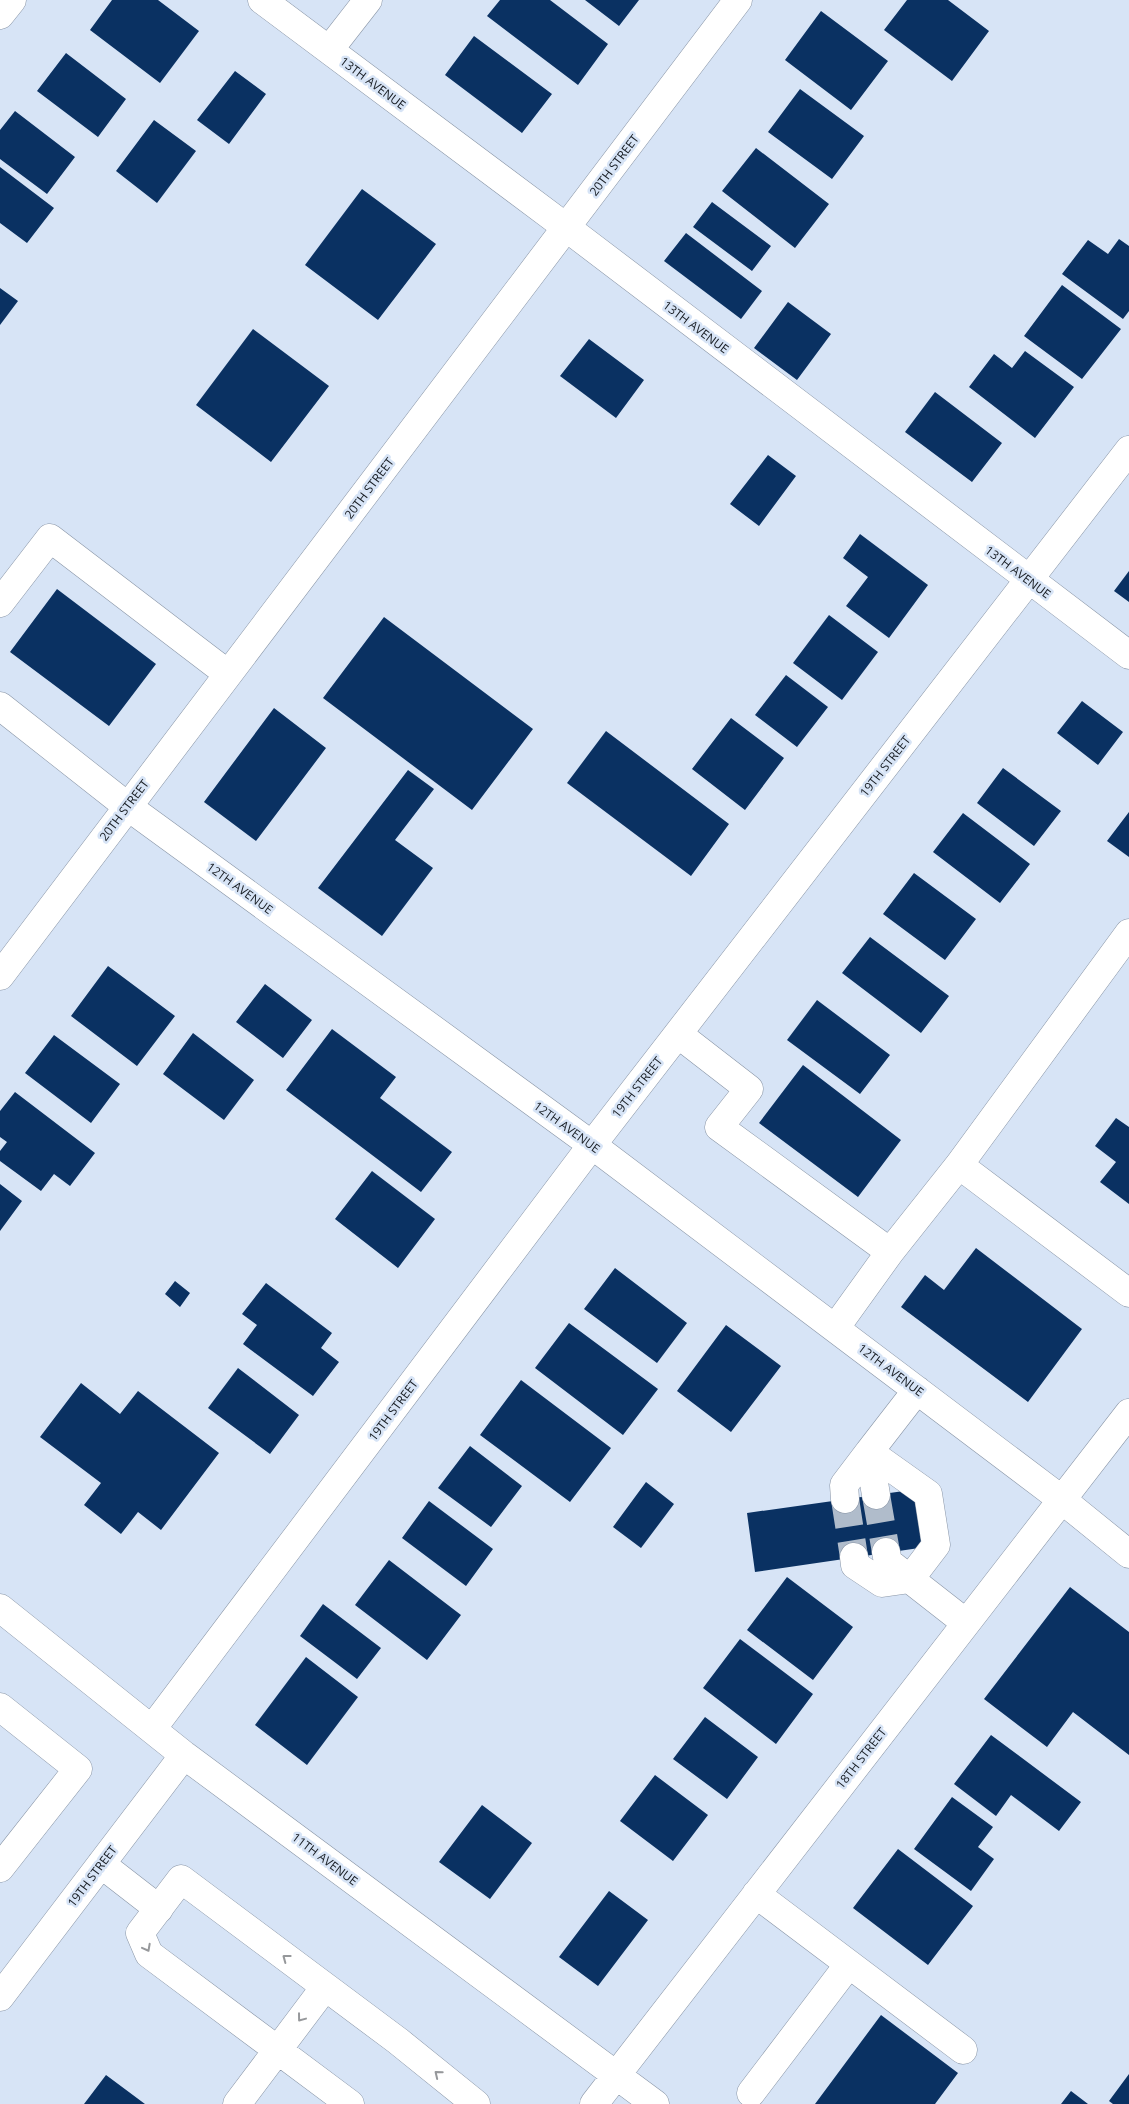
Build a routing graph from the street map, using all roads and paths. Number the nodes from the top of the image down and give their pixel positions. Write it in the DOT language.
graph roads {
  1 [pos="12,0"];
  2 [pos="262,0"];
  3 [pos="368,0"];
  4 [pos="738,0"];
  5 [pos="0,15"];
  6 [pos="329,50"];
  7 [pos="567,228"];
  8 [pos="1129,450"];
  9 [pos="1028,580"];
  10 [pos="0,603"];
  11 [pos="1129,655"];
  12 [pos="228,674"];
  13 [pos="0,706"];
  14 [pos="127,806"];
  15 [pos="1129,933"];
  16 [pos="0,976"];
  17 [pos="678,1034"];
  18 [pos="592,1145"];
  19 [pos="959,1166"];
  20 [pos="890,1252"];
  21 [pos="1129,1293"];
  22 [pos="836,1328"];
  23 [pos="916,1390"];
  24 [pos="1129,1413"];
  25 [pos="869,1452"];
  26 [pos="876,1495"];
  27 [pos="845,1499"];
  28 [pos="1061,1499"];
  29 [pos="886,1552"];
  30 [pos="1129,1554"];
  31 [pos="854,1557"];
  32 [pos="910,1579"];
  33 [pos="0,1608"];
  34 [pos="966,1623"];
  35 [pos="0,1707"];
  36 [pos="152,1729"];
  37 [pos="184,1754"];
  38 [pos="101,1864"];
  39 [pos="0,1868"];
  40 [pos="756,1894"];
  41 [pos="158,1909"];
  42 [pos="850,1964"];
  43 [pos="325,1987"];
  44 [pos="0,1997"];
  45 [pos="278,2050"];
  46 [pos="963,2050"];
  47 [pos="616,2075"];
  48 [pos="751,2092"];
  49 [pos="237,2104"];
  50 [pos="350,2104"];
  51 [pos="476,2104"];
  52 [pos="594,2104"];
  53 [pos="655,2104"];
  1 -- 5 [label="street"];
  2 -- 6 [label="street, 13TH AVENUE"];
  3 -- 6 [label="street"];
  4 -- 7 [label="street, 20TH STREET"];
  6 -- 7 [label="street, 13TH AVENUE"];
  7 -- 9 [label="street, 13TH AVENUE"];
  7 -- 12 [label="street, 20TH STREET"];
  8 -- 9 [label="street, 19TH STREET"];
  9 -- 11 [label="street, 13TH AVENUE"];
  9 -- 17 [label="street, 19TH STREET"];
  10 -- 12 [label="street"];
  12 -- 14 [label="street, 20TH STREET"];
  13 -- 14 [label="street, 12TH AVENUE"];
  14 -- 16 [label="street, 20TH STREET"];
  14 -- 18 [label="street, 12TH AVENUE"];
  15 -- 19 [label="street"];
  17 -- 18 [label="street, 19TH STREET"];
  17 -- 20 [label="street"];
  18 -- 22 [label="street, 12TH AVENUE"];
  18 -- 36 [label="street, 19TH STREET"];
  19 -- 20 [label="street"];
  19 -- 21 [label="street"];
  20 -- 22 [label="street"];
  22 -- 23 [label="street, 12TH AVENUE"];
  23 -- 25 [label="street"];
  23 -- 28 [label="street, 12TH AVENUE"];
  24 -- 28 [label="street, 18TH STREET"];
  25 -- 26 [label="street"];
  25 -- 27 [label="street"];
  25 -- 32 [label="street"];
  28 -- 30 [label="street, 12TH AVENUE"];
  28 -- 34 [label="street, 18TH STREET"];
  29 -- 32 [label="street"];
  31 -- 32 [label="street"];
  32 -- 34 [label="street"];
  33 -- 36 [label="street, 11TH AVENUE"];
  34 -- 40 [label="street, 18TH STREET"];
  35 -- 39 [label="street"];
  36 -- 37 [label="street, 11TH AVENUE"];
  37 -- 38 [label="street, 19TH STREET"];
  37 -- 47 [label="street, 11TH AVENUE"];
  38 -- 41 [label="street"];
  38 -- 44 [label="street, 19TH STREET"];
  40 -- 42 [label="street"];
  40 -- 47 [label="street, 18TH STREET"];
  43 -- 41 [label="street, one-way"];
  41 -- 45 [label="street, one-way"];
  42 -- 46 [label="street"];
  42 -- 48 [label="street"];
  43 -- 45 [label="street, one-way"];
  51 -- 43 [label="street, one-way"];
  45 -- 49 [label="street"];
  45 -- 50 [label="street"];
  47 -- 52 [label="street, 18TH STREET"];
  47 -- 53 [label="street, 11TH AVENUE"];
}
